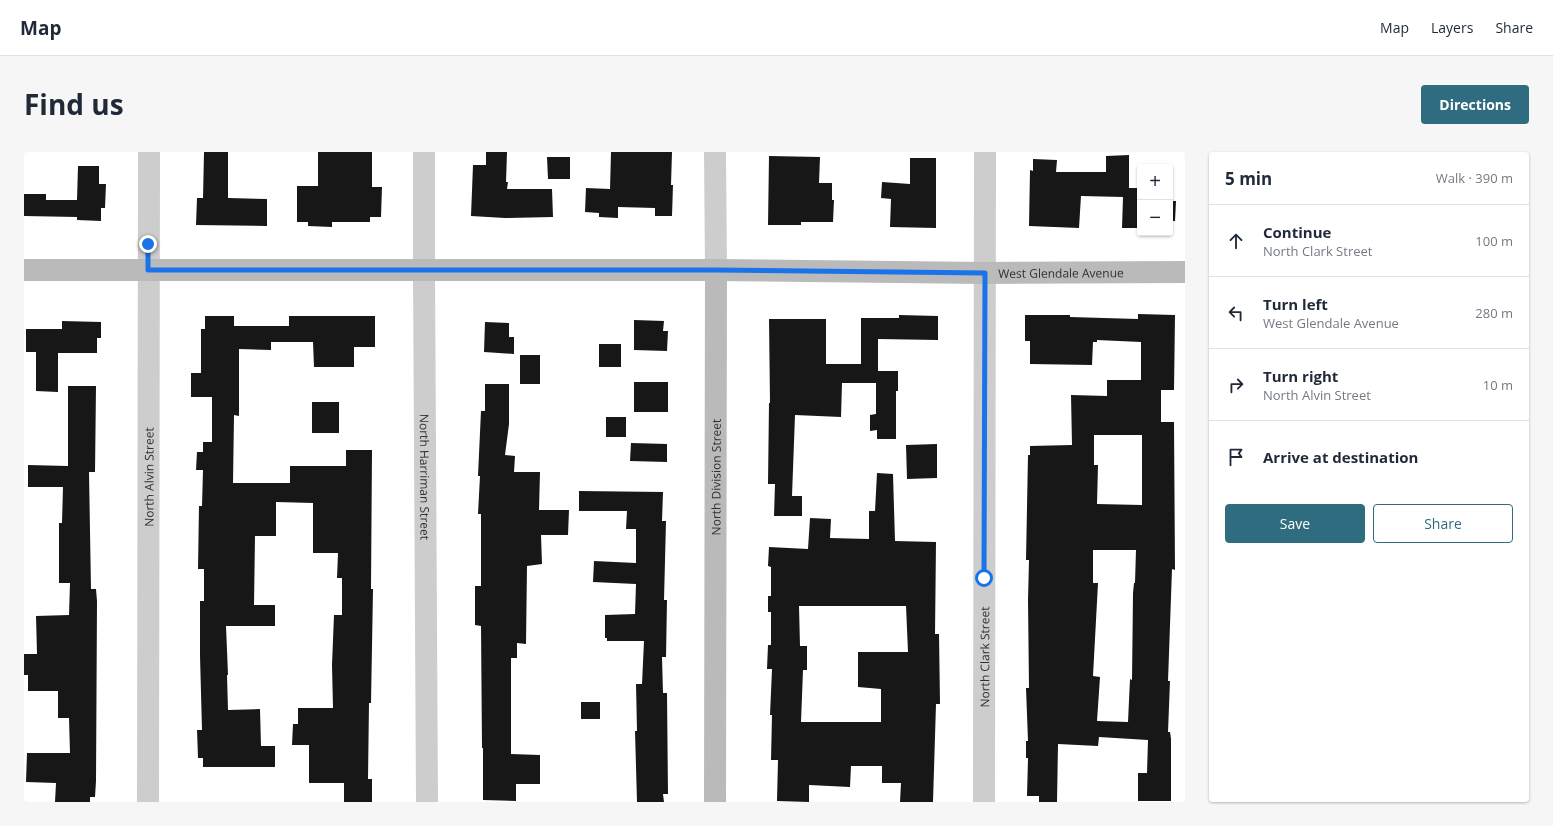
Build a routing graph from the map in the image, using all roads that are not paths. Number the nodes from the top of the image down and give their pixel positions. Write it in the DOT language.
graph roads {
  1 [pos="149,152"];
  2 [pos="424,152"];
  3 [pos="715,152"];
  4 [pos="985,152"];
  5 [pos="24,270"];
  6 [pos="148,270"];
  7 [pos="424,270"];
  8 [pos="716,270"];
  9 [pos="1185,272"];
  10 [pos="985,273"];
  11 [pos="148,802"];
  12 [pos="427,802"];
  13 [pos="715,802"];
  14 [pos="984,802"];
  1 -- 6 [label="street, North Alvin Street"];
  2 -- 7 [label="street, North Harriman Street"];
  3 -- 8 [label="street, North Division Street"];
  4 -- 10 [label="street, North Clark Street"];
  5 -- 6 [label="street, West Glendale Avenue"];
  6 -- 7 [label="street, West Glendale Avenue"];
  6 -- 11 [label="street, North Alvin Street"];
  7 -- 8 [label="street, West Glendale Avenue"];
  7 -- 12 [label="street, North Harriman Street"];
  8 -- 10 [label="street, West Glendale Avenue"];
  8 -- 13 [label="street, North Division Street"];
  9 -- 10 [label="street, West Glendale Avenue"];
  10 -- 14 [label="street, North Clark Street"];
}
